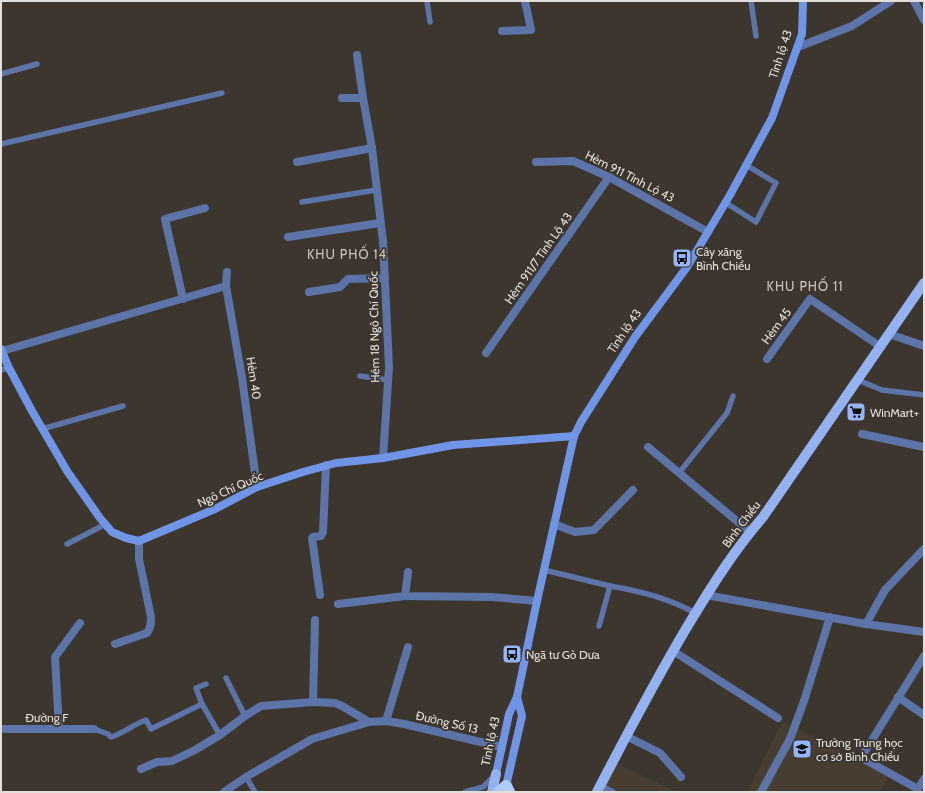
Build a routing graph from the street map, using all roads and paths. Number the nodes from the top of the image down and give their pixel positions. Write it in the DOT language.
graph roads {
  1 [pos="427,1"];
  2 [pos="525,1"];
  3 [pos="751,1"];
  4 [pos="803,1"];
  5 [pos="891,1"];
  6 [pos="914,1"];
  7 [pos="924,20"];
  8 [pos="430,22"];
  9 [pos="502,31"];
  10 [pos="756,36"];
  11 [pos="798,47"];
  12 [pos="357,55"];
  13 [pos="37,64"];
  14 [pos="1,74"];
  15 [pos="222,93"];
  16 [pos="342,98"];
  17 [pos="363,98"];
  18 [pos="1,144"];
  19 [pos="372,148"];
  20 [pos="297,162"];
  21 [pos="536,162"];
  22 [pos="746,165"];
  23 [pos="610,176"];
  24 [pos="376,190"];
  25 [pos="302,202"];
  26 [pos="726,203"];
  27 [pos="205,208"];
  28 [pos="380,222"];
  29 [pos="708,232"];
  30 [pos="288,236"];
  31 [pos="226,272"];
  32 [pos="385,278"];
  33 [pos="924,283"];
  34 [pos="226,286"];
  35 [pos="309,292"];
  36 [pos="183,299"];
  37 [pos="889,334"];
  38 [pos="924,346"];
  39 [pos="881,347"];
  40 [pos="1,350"];
  41 [pos="486,353"];
  42 [pos="767,359"];
  43 [pos="5,369"];
  44 [pos="360,376"];
  45 [pos="388,380"];
  46 [pos="858,380"];
  47 [pos="924,395"];
  48 [pos="733,396"];
  49 [pos="123,406"];
  50 [pos="42,429"];
  51 [pos="862,434"];
  52 [pos="574,436"];
  53 [pos="648,447"];
  54 [pos="924,448"];
  55 [pos="383,458"];
  56 [pos="326,466"];
  57 [pos="679,473"];
  58 [pos="257,487"];
  59 [pos="633,490"];
  60 [pos="106,524"];
  61 [pos="554,524"];
  62 [pos="750,532"];
  63 [pos="139,541"];
  64 [pos="67,544"];
  65 [pos="924,549"];
  66 [pos="544,570"];
  67 [pos="408,572"];
  68 [pos="610,586"];
  69 [pos="706,595"];
  70 [pos="320,596"];
  71 [pos="405,596"];
  72 [pos="537,601"];
  73 [pos="338,604"];
  74 [pos="695,613"];
  75 [pos="830,617"];
  76 [pos="315,620"];
  77 [pos="80,623"];
  78 [pos="866,624"];
  79 [pos="599,626"];
  80 [pos="924,632"];
  81 [pos="115,644"];
  82 [pos="408,647"];
  83 [pos="673,651"];
  84 [pos="924,656"];
  85 [pos="226,678"];
  86 [pos="206,684"];
  87 [pos="517,697"];
  88 [pos="898,697"];
  89 [pos="313,702"];
  90 [pos="202,704"];
  91 [pos="924,715"];
  92 [pos="245,716"];
  93 [pos="778,718"];
  94 [pos="386,721"];
  95 [pos="368,722"];
  96 [pos="1,729"];
  97 [pos="59,729"];
  98 [pos="94,729"];
  99 [pos="220,735"];
  100 [pos="626,736"];
  101 [pos="502,747"];
  102 [pos="140,769"];
  103 [pos="496,774"];
  104 [pos="246,777"];
  105 [pos="681,777"];
  106 [pos="924,779"];
  107 [pos="599,789"];
  108 [pos="505,790"];
  109 [pos="224,792"];
  110 [pos="255,792"];
  111 [pos="465,792"];
  112 [pos="492,792"];
  113 [pos="613,792"];
  114 [pos="761,792"];
  1 -- 8 [label="lane"];
  2 -- 9 [label="street"];
  3 -- 10 [label="lane"];
  4 -- 11 [label="main road, Tỉnh lộ 43"];
  5 -- 11 [label="street"];
  6 -- 7 [label="street"];
  11 -- 22 [label="main road, Tỉnh lộ 43"];
  12 -- 17 [label="street, Hẻm 18 Ngô Chí Quốc"];
  13 -- 14 [label="lane"];
  15 -- 18 [label="lane"];
  16 -- 17 [label="street"];
  17 -- 19 [label="street, Hẻm 18 Ngô Chí Quốc"];
  19 -- 20 [label="street"];
  19 -- 24 [label="street, Hẻm 18 Ngô Chí Quốc"];
  21 -- 23 [label="street, Hẻm 911 Tỉnh Lộ 43"];
  22 -- 26 [label="main road, Tỉnh lộ 43"];
  22 -- 26 [label="lane"];
  23 -- 29 [label="street, Hẻm 911 Tỉnh Lộ 43"];
  23 -- 41 [label="street, Hẻm 911/7 Tỉnh Lộ 43"];
  24 -- 25 [label="lane"];
  24 -- 28 [label="street, Hẻm 18 Ngô Chí Quốc"];
  26 -- 29 [label="main road, Tỉnh lộ 43"];
  27 -- 36 [label="street"];
  28 -- 30 [label="street"];
  28 -- 32 [label="street, Hẻm 18 Ngô Chí Quốc"];
  29 -- 52 [label="main road, Tỉnh lộ 43"];
  31 -- 34 [label="street, Hẻm 40"];
  32 -- 35 [label="street"];
  32 -- 45 [label="street, Hẻm 18 Ngô Chí Quốc"];
  33 -- 37 [label="main road, Bình Chiểu"];
  34 -- 36 [label="street"];
  34 -- 58 [label="street, Hẻm 40"];
  36 -- 40 [label="street"];
  37 -- 38 [label="street"];
  37 -- 39 [label="main road, Bình Chiểu"];
  39 -- 42 [label="street, Hẻm 45"];
  39 -- 46 [label="main road, Bình Chiểu"];
  40 -- 43 [label="main road"];
  43 -- 50 [label="main road"];
  44 -- 45 [label="lane"];
  45 -- 55 [label="street, Hẻm 18 Ngô Chí Quốc"];
  46 -- 47 [label="lane"];
  46 -- 62 [label="main road, Bình Chiểu"];
  48 -- 57 [label="lane"];
  49 -- 50 [label="lane"];
  50 -- 60 [label="main road"];
  51 -- 54 [label="street"];
  52 -- 55 [label="main road, Ngô Chí Quốc"];
  52 -- 61 [label="main road, Tỉnh lộ 43"];
  53 -- 57 [label="street"];
  55 -- 56 [label="main road, Ngô Chí Quốc"];
  56 -- 58 [label="main road, Ngô Chí Quốc"];
  56 -- 70 [label="street"];
  57 -- 62 [label="street"];
  58 -- 63 [label="main road, Ngô Chí Quốc"];
  59 -- 61 [label="street"];
  60 -- 63 [label="main road"];
  60 -- 64 [label="lane"];
  61 -- 66 [label="main road, Tỉnh lộ 43"];
  62 -- 69 [label="main road, Bình Chiểu"];
  63 -- 81 [label="street"];
  65 -- 78 [label="street"];
  66 -- 68 [label="lane"];
  66 -- 72 [label="main road, Tỉnh lộ 43"];
  67 -- 71 [label="street"];
  68 -- 74 [label="lane"];
  68 -- 79 [label="lane"];
  69 -- 74 [label="main road, Bình Chiểu"];
  69 -- 75 [label="street"];
  71 -- 72 [label="street"];
  71 -- 73 [label="street"];
  72 -- 87 [label="main road, Tỉnh lộ 43"];
  74 -- 83 [label="main road, Bình Chiểu"];
  75 -- 78 [label="street"];
  75 -- 114 [label="street"];
  76 -- 89 [label="street"];
  77 -- 97 [label="street"];
  78 -- 80 [label="street"];
  82 -- 94 [label="street"];
  83 -- 93 [label="street"];
  83 -- 100 [label="main road, Bình Chiểu"];
  84 -- 88 [label="street"];
  85 -- 92 [label="lane"];
  86 -- 90 [label="lane"];
  87 -- 101 [label="main road, Tỉnh lộ 43"];
  87 -- 108 [label="main road, Tỉnh lộ 43"];
  88 -- 91 [label="street"];
  88 -- 106 [label="street"];
  89 -- 92 [label="street"];
  89 -- 95 [label="street"];
  90 -- 98 [label="lane"];
  90 -- 99 [label="lane"];
  92 -- 99 [label="street"];
  94 -- 95 [label="street, Đường Số 13"];
  94 -- 101 [label="street, Đường Số 13"];
  95 -- 104 [label="street, Đường Số 13"];
  96 -- 97 [label="street, Đường F"];
  97 -- 98 [label="street, Đường F"];
  99 -- 102 [label="street"];
  100 -- 105 [label="street"];
  100 -- 107 [label="main road, Bình Chiểu"];
  101 -- 103 [label="main road, Tỉnh lộ 43"];
  103 -- 111 [label="lane"];
  103 -- 112 [label="main road, Tỉnh lộ 43"];
  104 -- 109 [label="street, Đường Số 13"];
  104 -- 110 [label="lane"];
  107 -- 113 [label="lane"];
}
